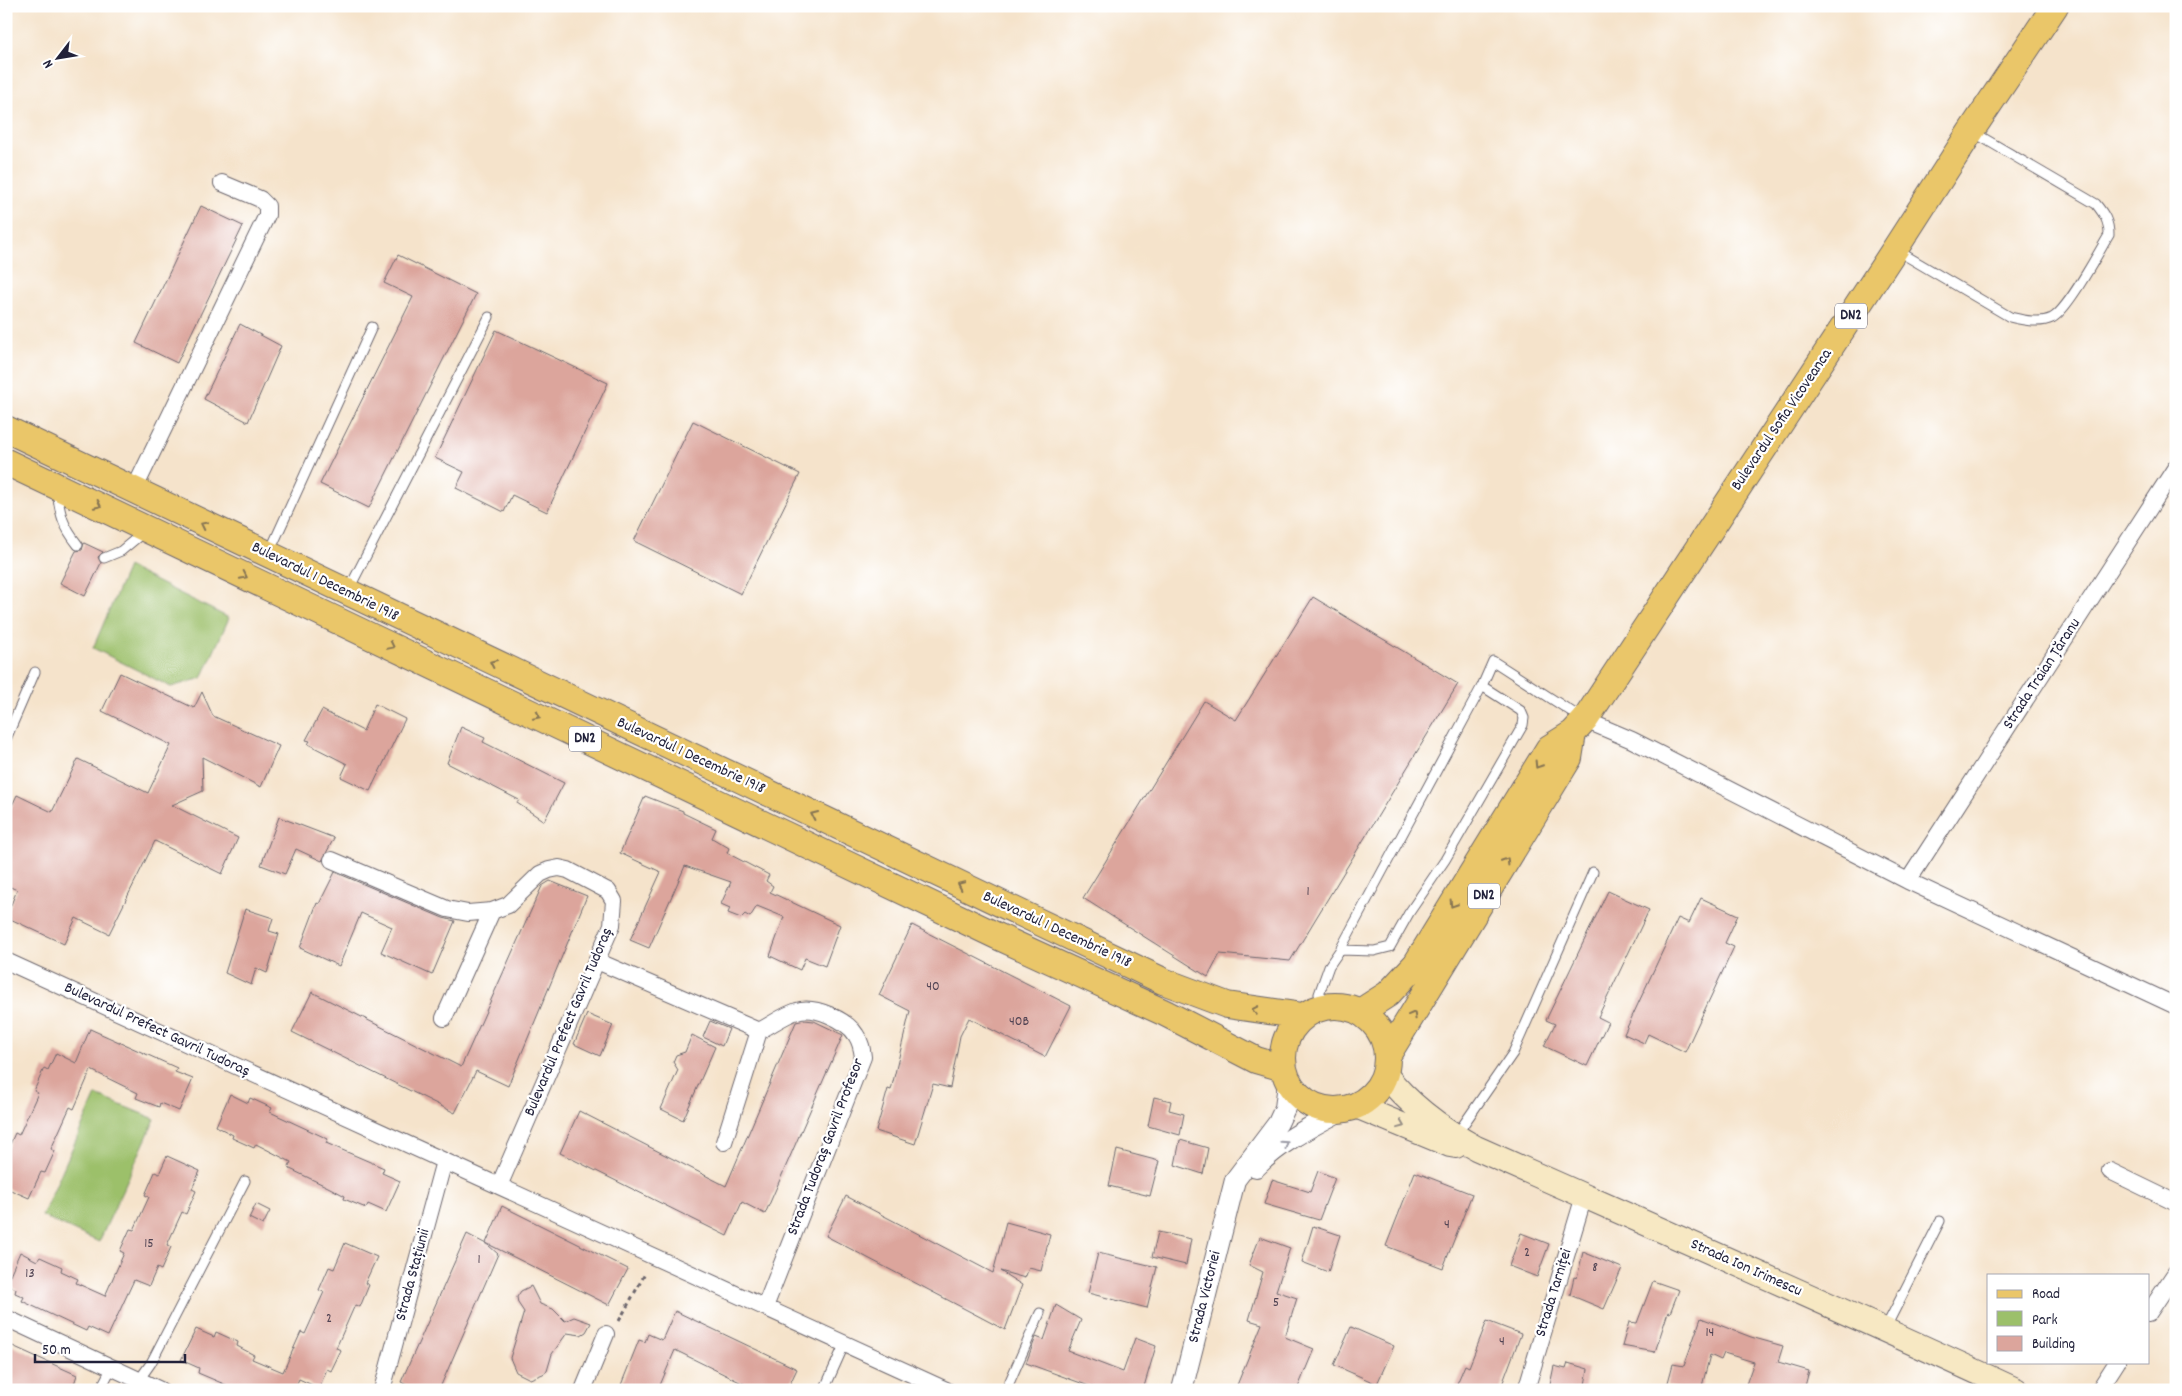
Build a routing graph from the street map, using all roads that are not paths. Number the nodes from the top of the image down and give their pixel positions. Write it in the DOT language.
graph roads {
  1 [pos="2055,6"];
  2 [pos="1971,131"];
  3 [pos="222,183"];
  4 [pos="1895,249"];
  5 [pos="489,317"];
  6 [pos="372,327"];
  7 [pos="6,430"];
  8 [pos="6,462"];
  9 [pos="2176,466"];
  10 [pos="56,485"];
  11 [pos="134,490"];
  12 [pos="148,529"];
  13 [pos="78,545"];
  14 [pos="268,555"];
  15 [pos="104,558"];
  16 [pos="346,593"];
  17 [pos="35,672"];
  18 [pos="1482,686"];
  19 [pos="1579,726"];
  20 [pos="6,739"];
  21 [pos="332,860"];
  22 [pos="1593,872"];
  23 [pos="1908,881"];
  24 [pos="492,911"];
  25 [pos="1340,950"];
  26 [pos="597,960"];
  27 [pos="6,961"];
  28 [pos="1333,1006"];
  29 [pos="2176,1006"];
  30 [pos="1360,1012"];
  31 [pos="1303,1016"];
  32 [pos="444,1018"];
  33 [pos="759,1032"];
  34 [pos="1386,1065"];
  35 [pos="1286,1076"];
  36 [pos="1349,1108"];
  37 [pos="1453,1141"];
  38 [pos="724,1142"];
  39 [pos="444,1161"];
  40 [pos="2110,1170"];
  41 [pos="244,1180"];
  42 [pos="499,1186"];
  43 [pos="1584,1196"];
  44 [pos="2176,1203"];
  45 [pos="1229,1205"];
  46 [pos="1940,1221"];
  47 [pos="2176,1272"];
  48 [pos="765,1307"];
  49 [pos="2150,1311"];
  50 [pos="1040,1313"];
  51 [pos="6,1318"];
  52 [pos="1885,1329"];
  53 [pos="606,1334"];
  54 [pos="845,1344"];
  55 [pos="2116,1364"];
  56 [pos="112,1367"];
  57 [pos="139,1380"];
  58 [pos="100,1390"];
  59 [pos="160,1390"];
  60 [pos="382,1390"];
  61 [pos="583,1390"];
  62 [pos="824,1390"];
  63 [pos="946,1390"];
  64 [pos="1006,1390"];
  65 [pos="1182,1390"];
  66 [pos="1526,1390"];
  67 [pos="2016,1390"];
  68 [pos="2099,1390"];
  1 -- 2 [label="main road, Bulevardul Sofia Vicoveanca / DN2"];
  2 -- 4 [label="main road, Bulevardul Sofia Vicoveanca / DN2"];
  2 -- 4 [label="lane"];
  3 -- 11 [label="street"];
  4 -- 19 [label="main road, Bulevardul Sofia Vicoveanca / DN2"];
  5 -- 16 [label="lane"];
  6 -- 14 [label="lane"];
  7 -- 11 [label="main road, Bulevardul 1 Decembrie 1918 / DN2"];
  8 -- 10 [label="main road, Bulevardul 1 Decembrie 1918 / DN2"];
  9 -- 23 [label="street, Strada Traian Țăranu"];
  10 -- 12 [label="main road, Bulevardul 1 Decembrie 1918 / DN2, one-way"];
  10 -- 13 [label="lane"];
  14 -- 11 [label="main road, Bulevardul 1 Decembrie 1918 / DN2, one-way"];
  12 -- 15 [label="lane"];
  12 -- 35 [label="main road, Bulevardul 1 Decembrie 1918 / DN2, one-way"];
  14 -- 16 [label="main road, Bulevardul 1 Decembrie 1918 / DN2"];
  31 -- 16 [label="main road, Bulevardul 1 Decembrie 1918 / DN2, one-way"];
  17 -- 20 [label="lane"];
  18 -- 19 [label="lane"];
  18 -- 25 [label="lane"];
  18 -- 25 [label="lane"];
  19 -- 23 [label="street"];
  19 -- 30 [label="main road, Bulevardul Sofia Vicoveanca / DN2, one-way"];
  34 -- 19 [label="main road, Bulevardul Sofia Vicoveanca / DN2, one-way"];
  21 -- 24 [label="street, Bulevardul Prefect Gavril Tudoraș"];
  22 -- 37 [label="lane"];
  23 -- 29 [label="street"];
  24 -- 26 [label="street, Bulevardul Prefect Gavril Tudoraș"];
  24 -- 32 [label="street"];
  25 -- 28 [label="lane"];
  26 -- 33 [label="street"];
  26 -- 42 [label="street, Bulevardul Prefect Gavril Tudoraș"];
  27 -- 39 [label="street, Bulevardul Prefect Gavril Tudoraș"];
  28 -- 30 [label="main road, DN2"];
  28 -- 31 [label="main road, DN2"];
  30 -- 34 [label="main road, DN2"];
  31 -- 35 [label="main road, DN2"];
  33 -- 38 [label="street"];
  33 -- 48 [label="street, Strada Tudoraș Gavril Profesor"];
  34 -- 36 [label="main road, DN2"];
  34 -- 37 [label="main road"];
  35 -- 36 [label="main road, DN2"];
  35 -- 45 [label="street, Strada Victoriei"];
  36 -- 37 [label="main road, Strada Ion Irimescu, one-way"];
  45 -- 36 [label="street, Strada Victoriei, one-way"];
  37 -- 43 [label="main road, Strada Ion Irimescu"];
  39 -- 42 [label="street, Bulevardul Prefect Gavril Tudoraș"];
  39 -- 60 [label="street, Strada Stațiunii"];
  40 -- 44 [label="street"];
  41 -- 57 [label="lane"];
  42 -- 48 [label="street, Bulevardul Prefect Gavril Tudoraș"];
  43 -- 52 [label="main road, Strada Ion Irimescu"];
  43 -- 66 [label="street, Strada Tarniței"];
  45 -- 65 [label="street, Strada Victoriei"];
  46 -- 52 [label="lane"];
  47 -- 49 [label="street"];
  48 -- 54 [label="street, Bulevardul Prefect Gavril Tudoraș"];
  50 -- 64 [label="lane"];
  51 -- 56 [label="street"];
  52 -- 67 [label="main road, Strada Ion Irimescu"];
  53 -- 61 [label="street"];
  54 -- 62 [label="lane"];
  54 -- 63 [label="street, Bulevardul Prefect Gavril Tudoraș"];
  55 -- 68 [label="street"];
  56 -- 57 [label="street"];
  56 -- 58 [label="lane"];
  57 -- 59 [label="street"];
}
